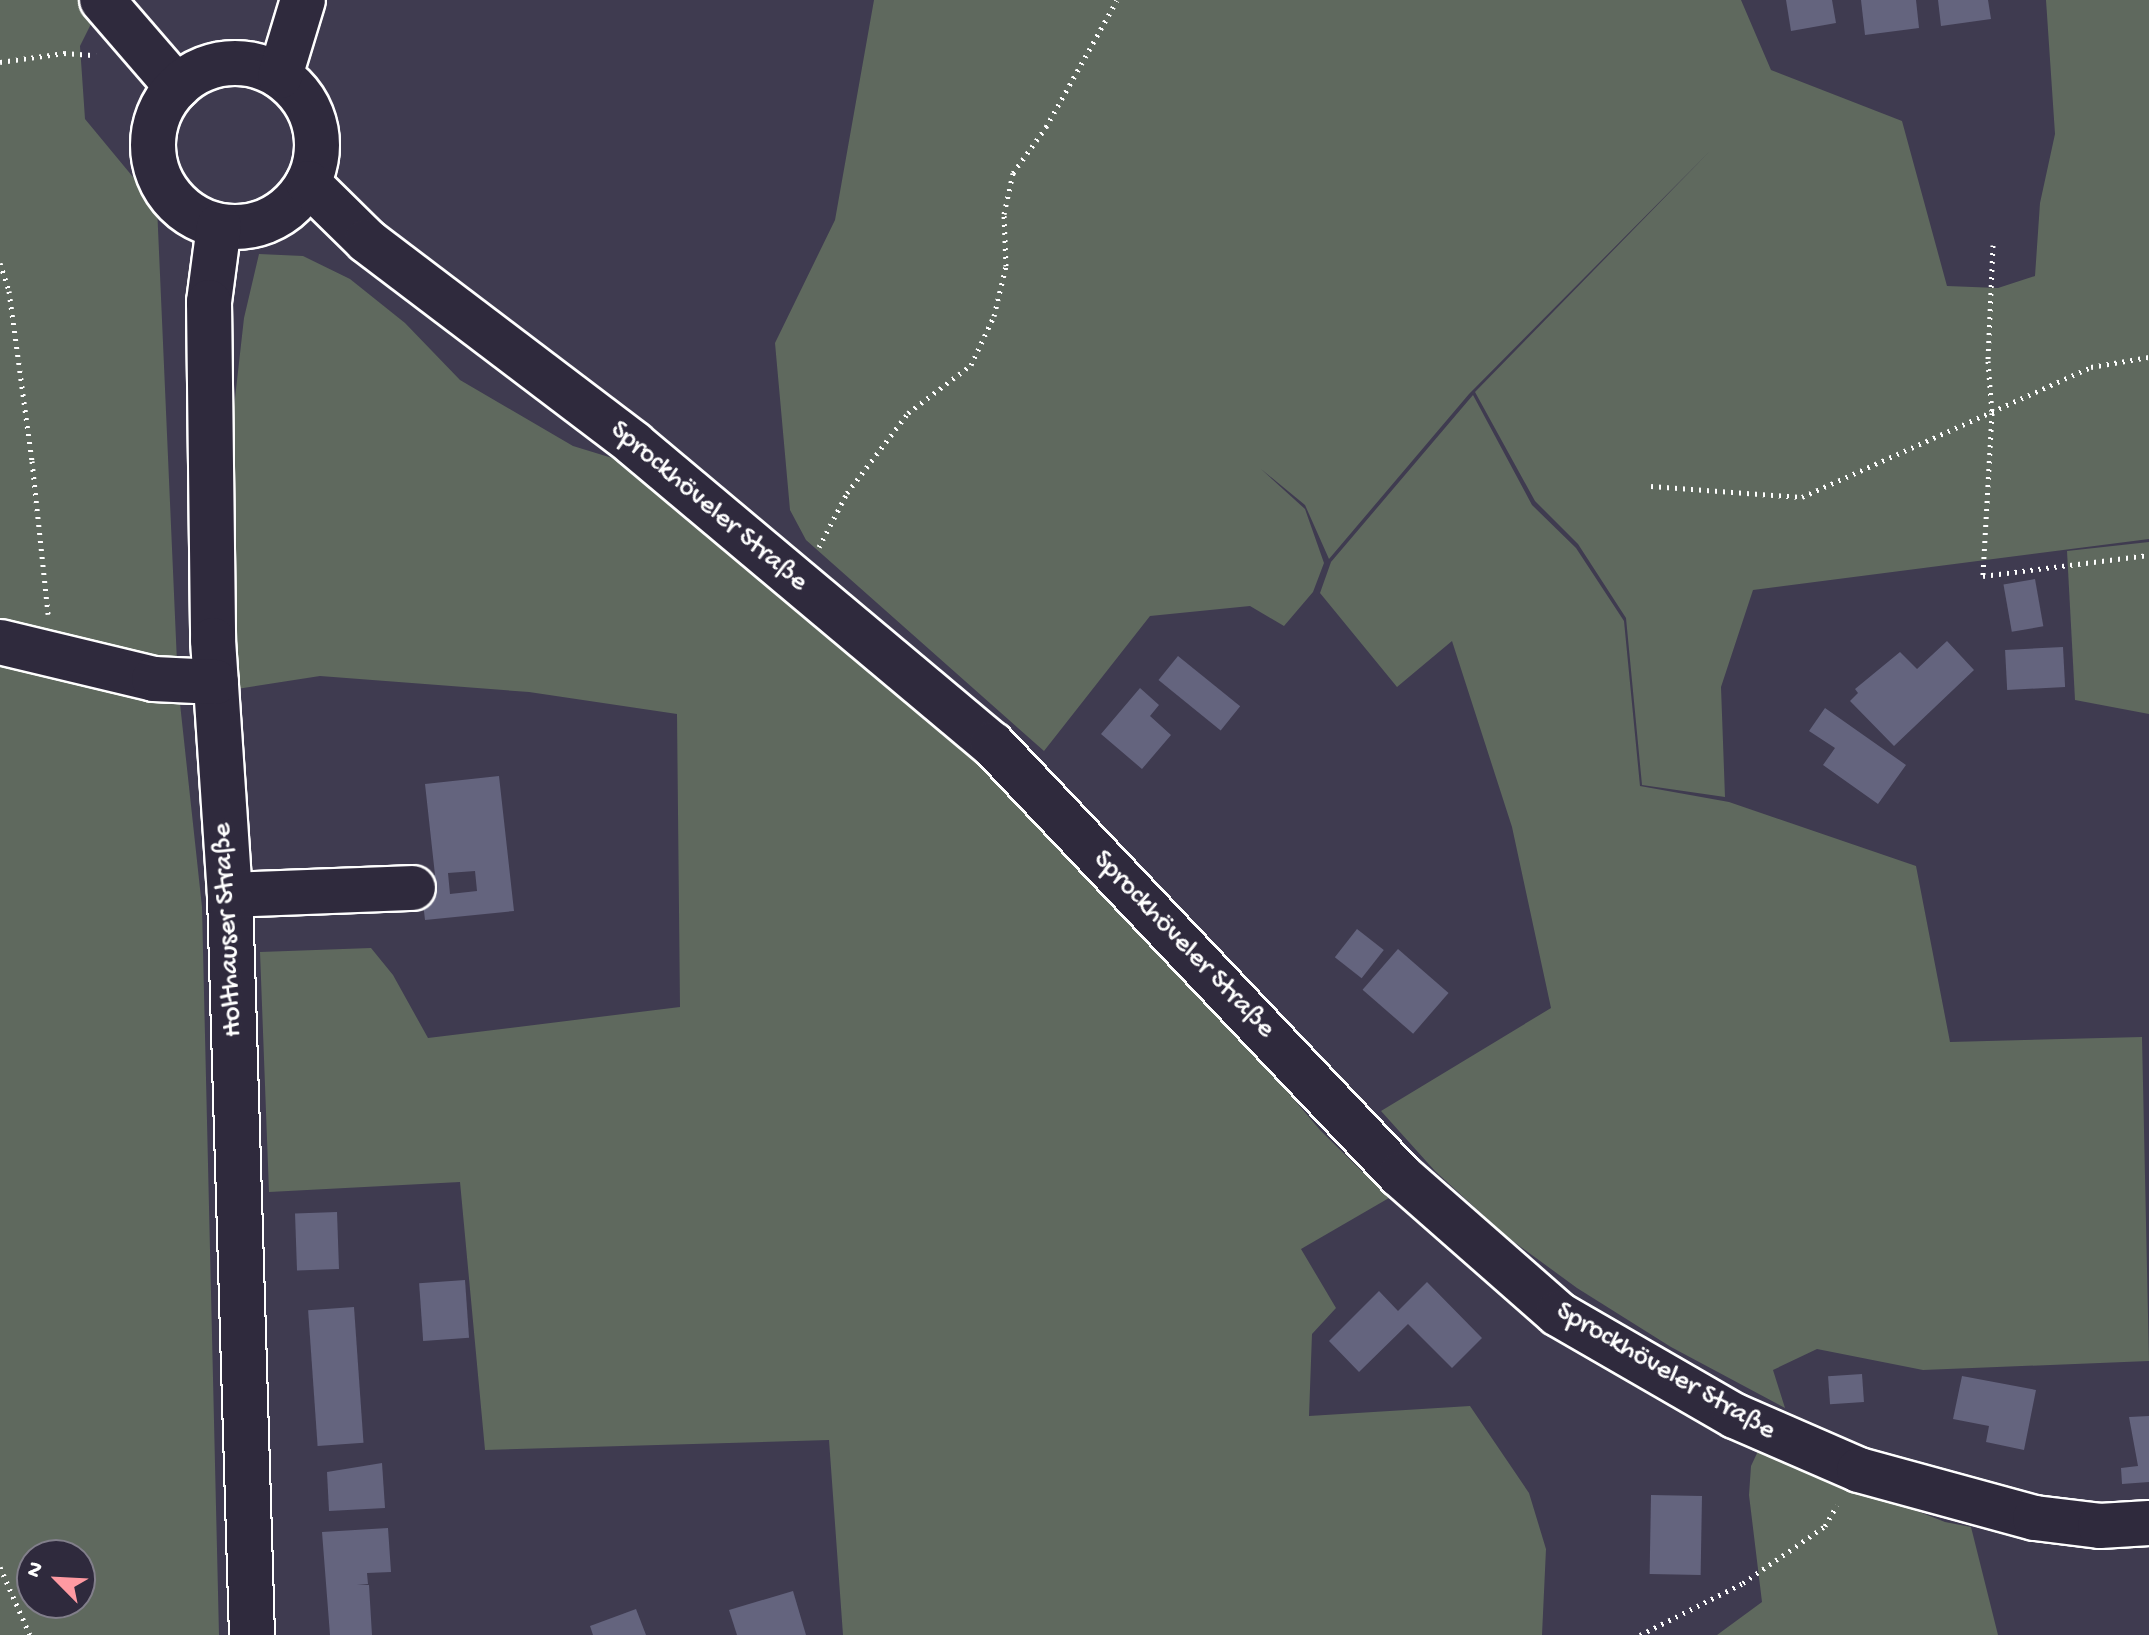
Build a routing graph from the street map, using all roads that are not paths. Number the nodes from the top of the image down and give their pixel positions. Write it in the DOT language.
graph roads {
  1 [pos="102,0"];
  2 [pos="303,0"];
  3 [pos="280,76"];
  4 [pos="177,87"];
  5 [pos="308,183"];
  6 [pos="219,226"];
  7 [pos="0,642"];
  8 [pos="216,682"];
  9 [pos="413,888"];
  10 [pos="230,895"];
  11 [pos="2149,1523"];
  12 [pos="252,1635"];
  1 -- 4 [label="street"];
  2 -- 3 [label="street"];
  3 -- 4 [label="street"];
  3 -- 5 [label="street"];
  4 -- 6 [label="street"];
  5 -- 6 [label="street"];
  5 -- 11 [label="street, Sprockhöveler Straße"];
  6 -- 8 [label="street, Holthauser Straße"];
  7 -- 8 [label="street"];
  8 -- 10 [label="street, Holthauser Straße"];
  9 -- 10 [label="street"];
  10 -- 12 [label="street, Holthauser Straße"];
}
